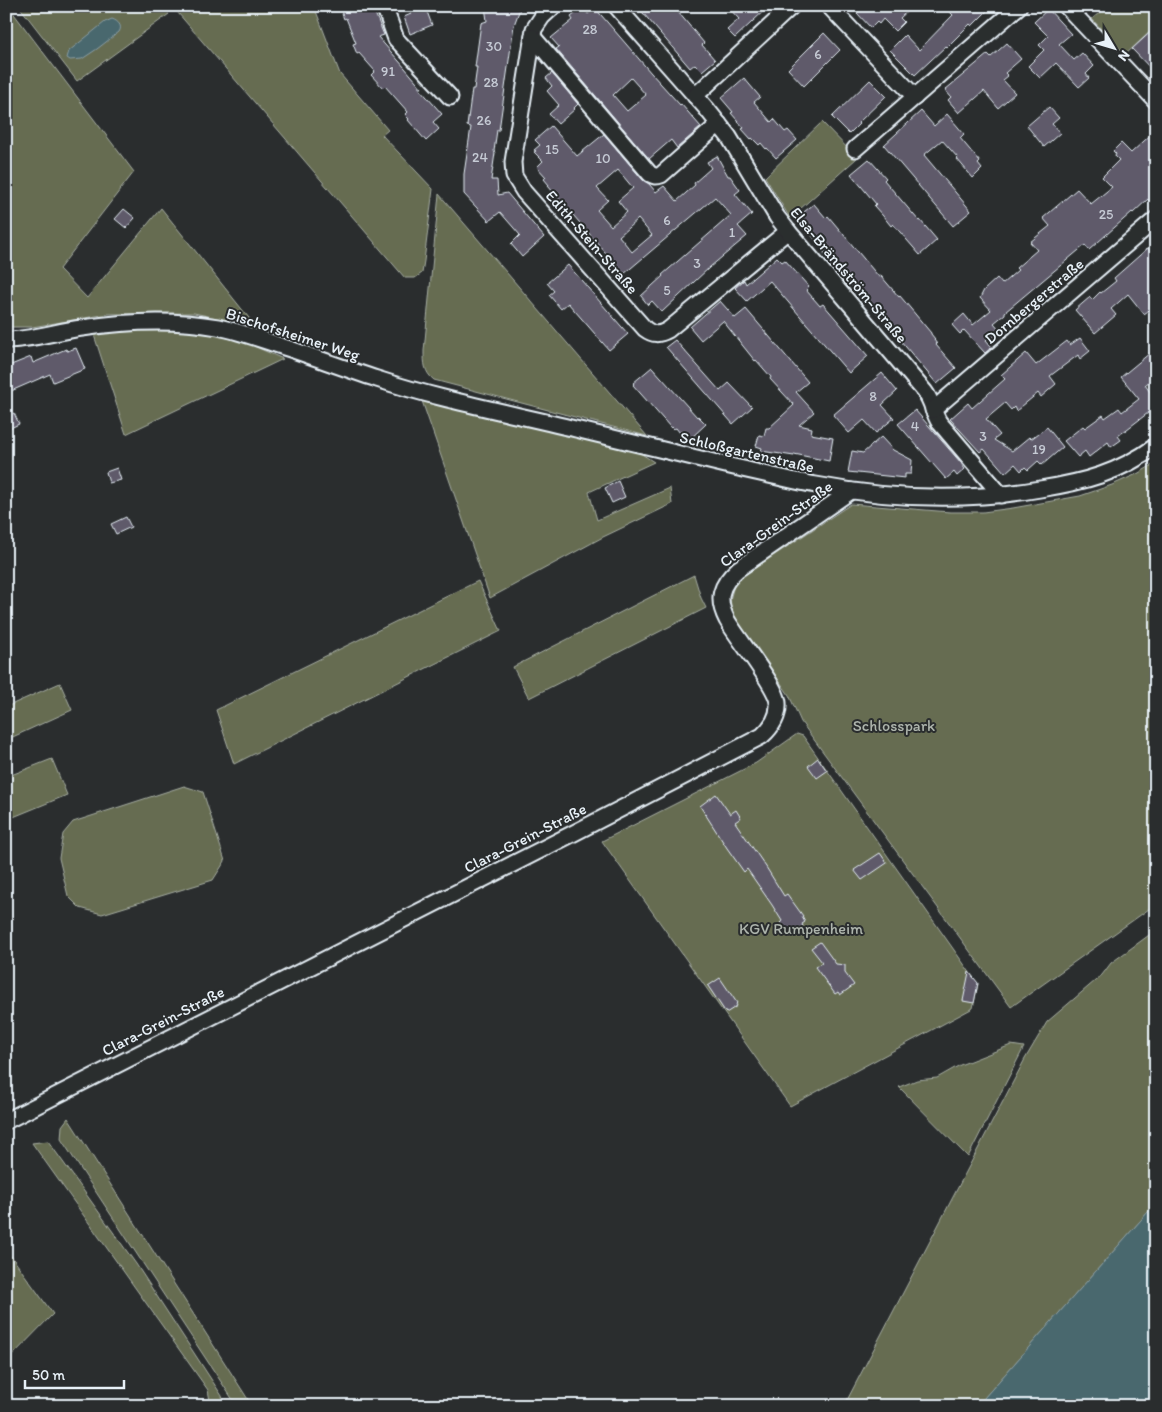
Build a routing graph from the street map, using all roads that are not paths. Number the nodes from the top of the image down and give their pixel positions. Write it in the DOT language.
graph roads {
  1 [pos="384,6"];
  2 [pos="554,6"];
  3 [pos="616,6"];
  4 [pos="792,6"];
  5 [pos="829,6"];
  6 [pos="1019,6"];
  7 [pos="1066,6"];
  8 [pos="533,37"];
  9 [pos="696,96"];
  10 [pos="450,97"];
  11 [pos="915,97"];
  12 [pos="1156,101"];
  13 [pos="719,124"];
  14 [pos="855,149"];
  15 [pos="1156,219"];
  16 [pos="788,231"];
  17 [pos="6,340"];
  18 [pos="418,391"];
  19 [pos="933,410"];
  20 [pos="1156,446"];
  21 [pos="851,491"];
  22 [pos="1001,494"];
  23 [pos="6,1121"];
  1 -- 10 [label="street"];
  2 -- 8 [label="street, Edith-Stein-Straße"];
  3 -- 9 [label="street, Elsa-Brändström-Straße"];
  4 -- 9 [label="street"];
  5 -- 11 [label="street"];
  6 -- 11 [label="street"];
  7 -- 12 [label="street"];
  8 -- 13 [label="street"];
  8 -- 16 [label="street, Edith-Stein-Straße"];
  9 -- 13 [label="street, Elsa-Brändström-Straße"];
  11 -- 14 [label="street"];
  13 -- 16 [label="street, Elsa-Brändström-Straße"];
  15 -- 19 [label="street, Dornbergerstraße"];
  16 -- 19 [label="street, Elsa-Brändström-Straße"];
  17 -- 18 [label="street, Bischofsheimer Weg"];
  18 -- 21 [label="street, Schloßgartenstraße"];
  19 -- 22 [label="street, Elsa-Brändström-Straße"];
  20 -- 22 [label="street, Schloßgartenstraße"];
  21 -- 22 [label="street, Schloßgartenstraße"];
  21 -- 23 [label="street, Clara-Grein-Straße"];
}
